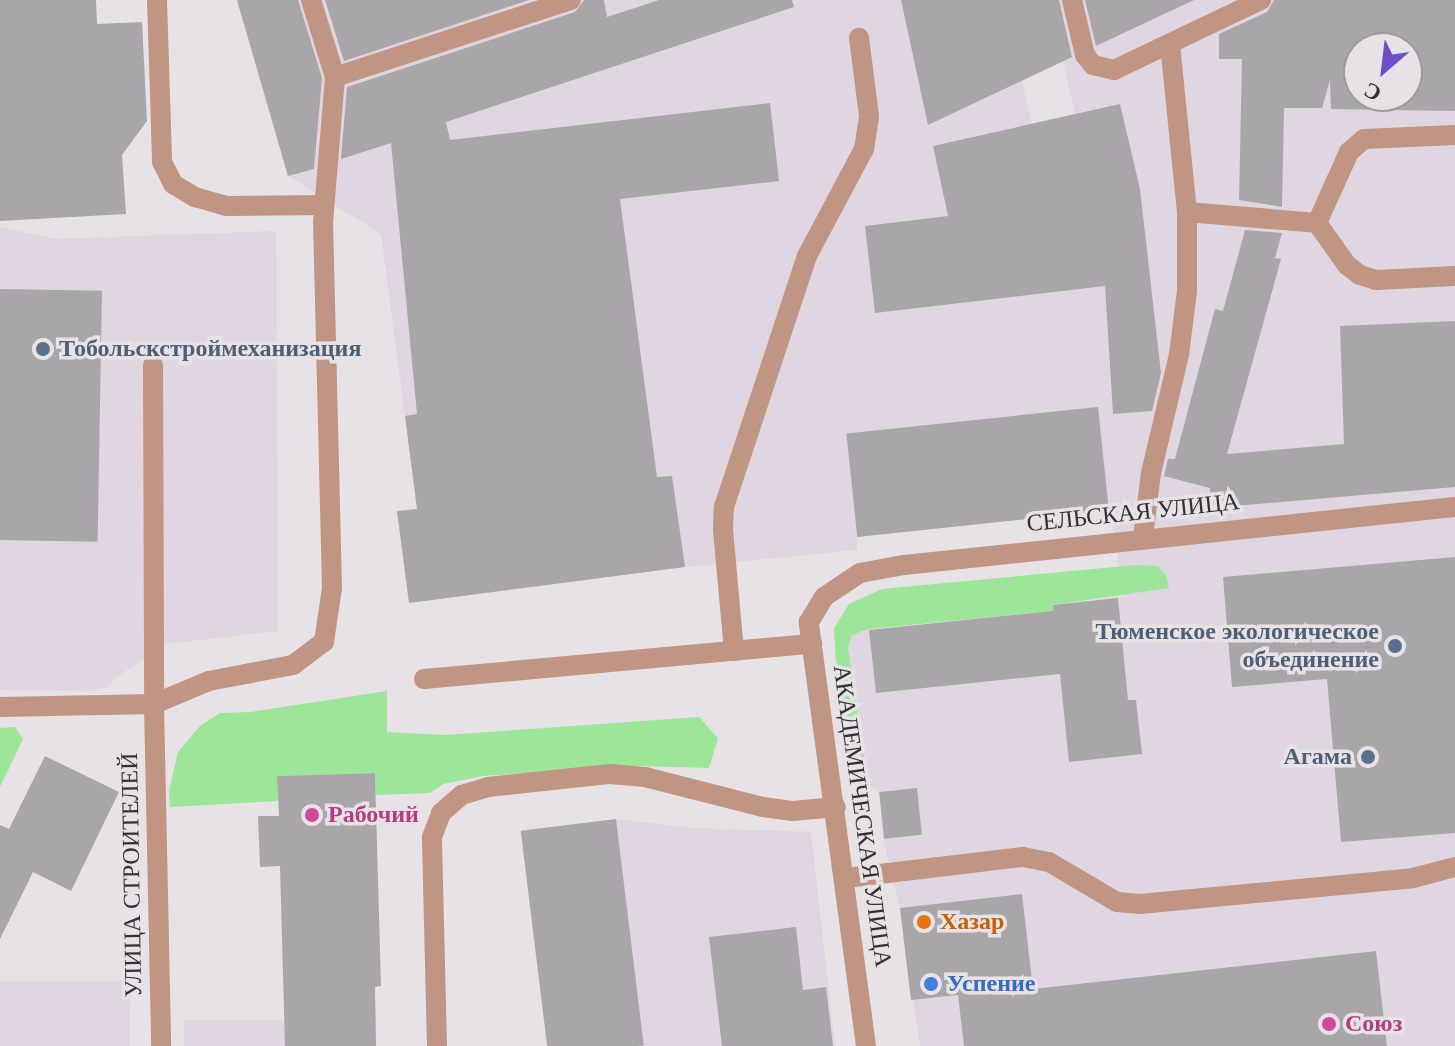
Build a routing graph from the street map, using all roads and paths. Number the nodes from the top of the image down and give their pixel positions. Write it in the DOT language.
graph roads {
  1 [pos="157,0"];
  2 [pos="311,0"];
  3 [pos="571,0"];
  4 [pos="1072,0"];
  5 [pos="1261,0"];
  6 [pos="859,38"];
  7 [pos="1170,44"];
  8 [pos="335,77"];
  9 [pos="1455,135"];
  10 [pos="324,205"];
  11 [pos="1187,212"];
  12 [pos="1317,223"];
  13 [pos="1455,276"];
  14 [pos="153,365"];
  15 [pos="1455,507"];
  16 [pos="1143,537"];
  17 [pos="824,597"];
  18 [pos="812,644"];
  19 [pos="734,651"];
  20 [pos="424,679"];
  21 [pos="154,704"];
  22 [pos="0,707"];
  23 [pos="836,807"];
  24 [pos="1455,867"];
  25 [pos="846,878"];
  26 [pos="161,1046"];
  27 [pos="437,1046"];
  28 [pos="866,1046"];
  1 -- 10 [label="street"];
  2 -- 8 [label="street"];
  3 -- 8 [label="street"];
  4 -- 7 [label="street"];
  5 -- 7 [label="street"];
  6 -- 19 [label="street"];
  7 -- 11 [label="street"];
  8 -- 10 [label="street"];
  9 -- 12 [label="street"];
  10 -- 21 [label="street"];
  11 -- 12 [label="street"];
  11 -- 16 [label="street"];
  12 -- 13 [label="street"];
  14 -- 21 [label="street, УЛИЦА СТРОИТЕЛЕЙ"];
  15 -- 16 [label="street, СЕЛЬСКАЯ УЛИЦА"];
  16 -- 17 [label="street, СЕЛЬСКАЯ УЛИЦА"];
  17 -- 18 [label="street, АКАДЕМИЧЕСКАЯ УЛИЦА"];
  18 -- 19 [label="street"];
  18 -- 23 [label="street, АКАДЕМИЧЕСКАЯ УЛИЦА"];
  19 -- 20 [label="street"];
  21 -- 22 [label="street"];
  21 -- 26 [label="street, УЛИЦА СТРОИТЕЛЕЙ"];
  23 -- 25 [label="street, АКАДЕМИЧЕСКАЯ УЛИЦА"];
  23 -- 27 [label="street"];
  24 -- 25 [label="street"];
  25 -- 28 [label="street, АКАДЕМИЧЕСКАЯ УЛИЦА"];
}
